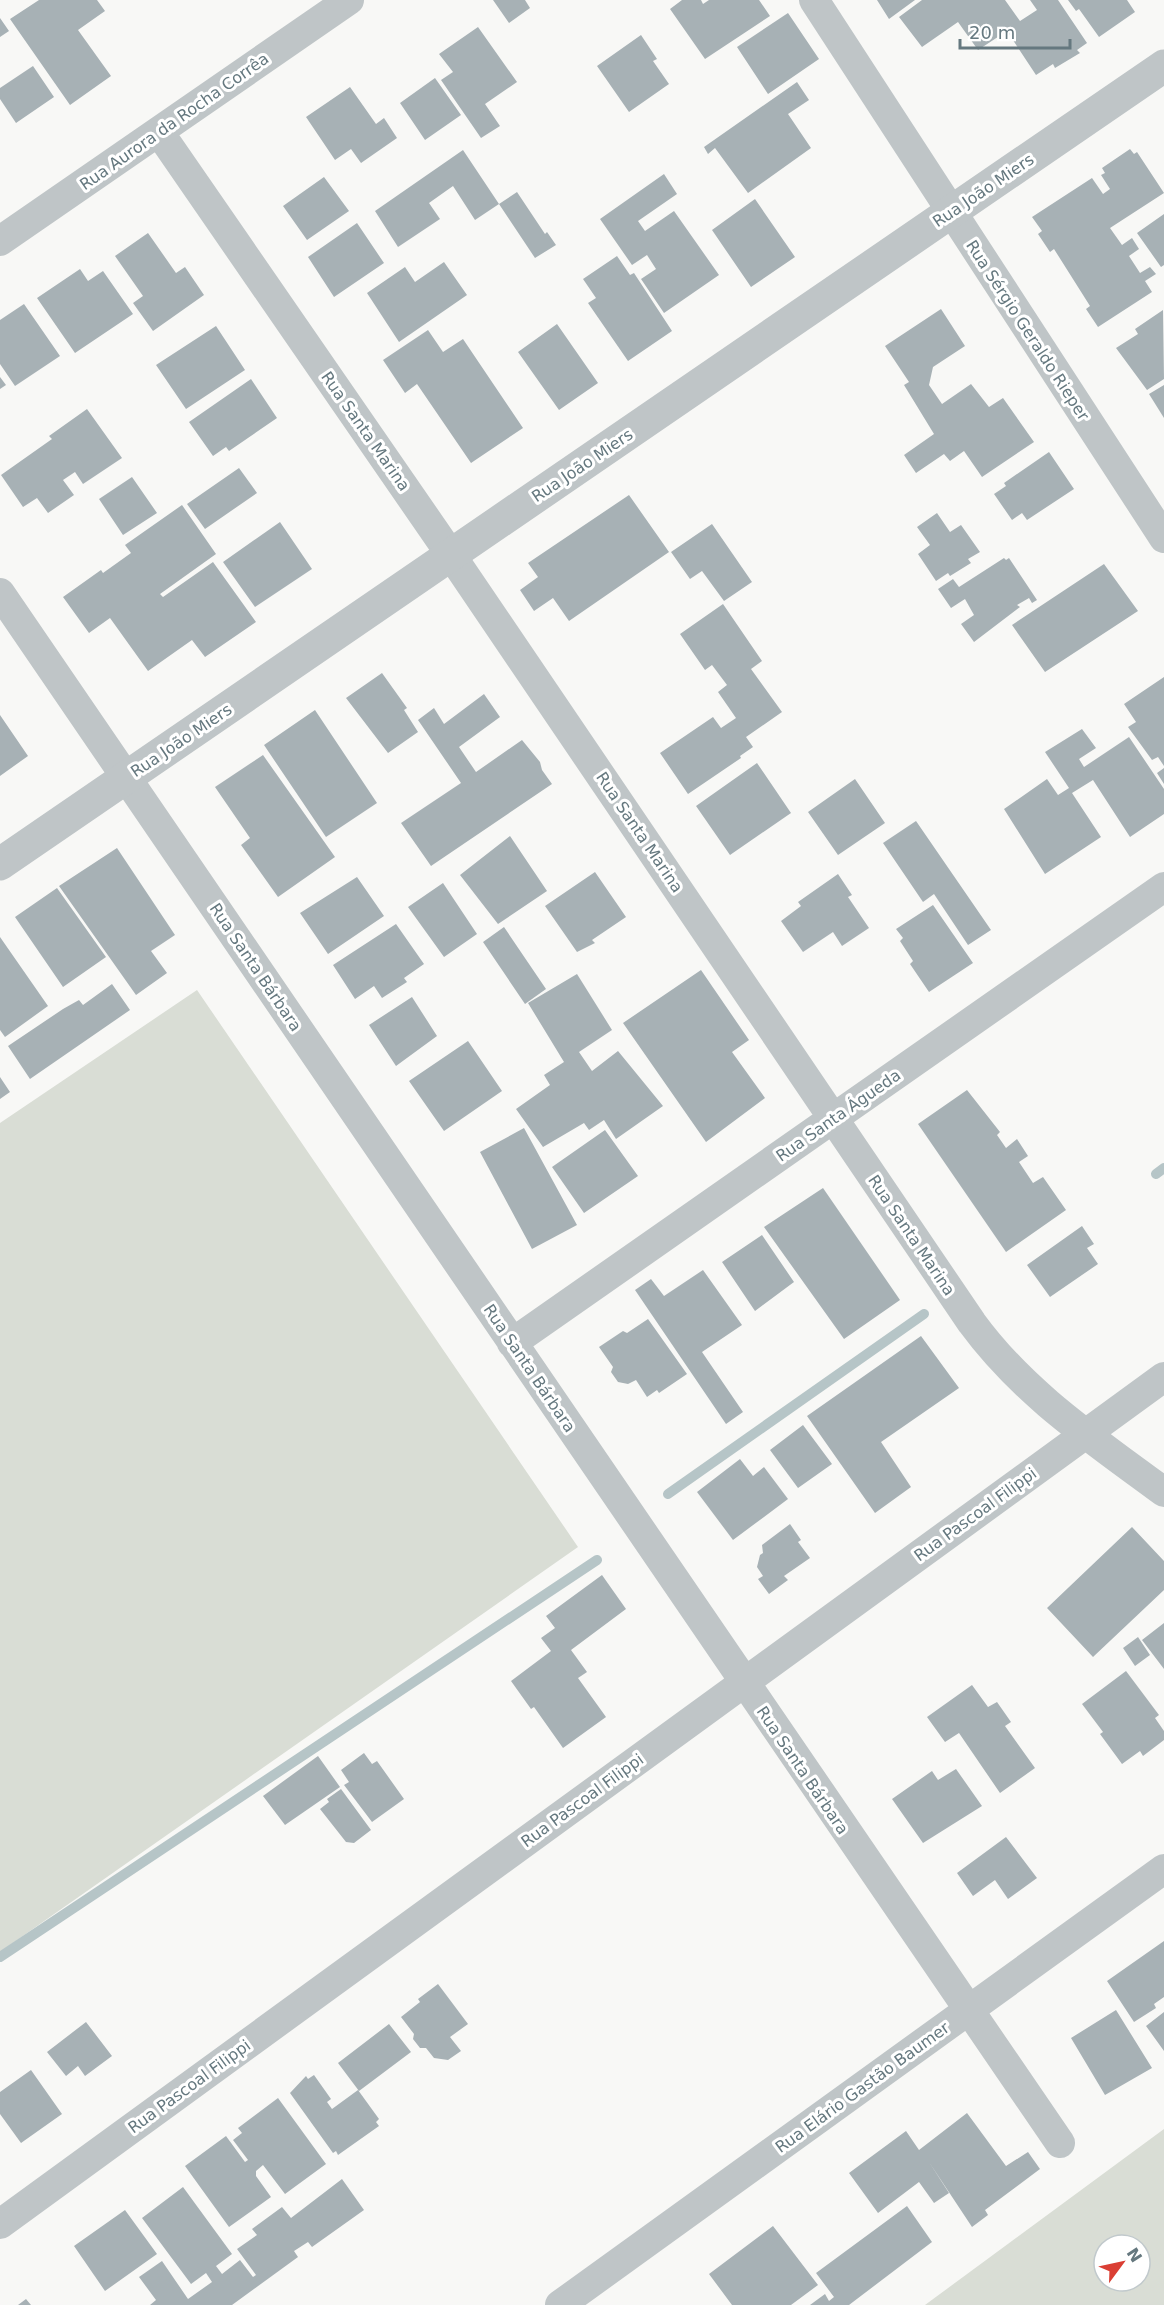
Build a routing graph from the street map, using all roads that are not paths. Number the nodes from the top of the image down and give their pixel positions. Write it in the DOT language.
graph roads {
  1 [pos="349,0"];
  2 [pos="814,0"];
  3 [pos="1164,66"];
  4 [pos="159,132"];
  5 [pos="951,212"];
  6 [pos="0,242"];
  7 [pos="1164,538"];
  8 [pos="451,555"];
  9 [pos="0,593"];
  10 [pos="126,778"];
  11 [pos="0,864"];
  12 [pos="1164,887"];
  13 [pos="833,1118"];
  14 [pos="512,1343"];
  15 [pos="1164,1377"];
  16 [pos="1086,1434"];
  17 [pos="1164,1492"];
  18 [pos="743,1683"];
  19 [pos="1164,1869"];
  20 [pos="969,2011"];
  21 [pos="1060,2143"];
  22 [pos="0,2224"];
  23 [pos="560,2305"];
  1 -- 4 [label="street, Rua Aurora da Rocha Corrêa"];
  2 -- 5 [label="street, Rua Sérgio Geraldo Rieper"];
  3 -- 5 [label="street, Rua João Miers"];
  4 -- 6 [label="street, Rua Aurora da Rocha Corrêa"];
  4 -- 8 [label="street, Rua Santa Marina"];
  5 -- 7 [label="street, Rua Sérgio Geraldo Rieper"];
  5 -- 8 [label="street, Rua João Miers"];
  8 -- 10 [label="street, Rua João Miers"];
  8 -- 13 [label="street, Rua Santa Marina"];
  9 -- 10 [label="street, Rua Santa Bárbara"];
  10 -- 11 [label="street, Rua João Miers"];
  10 -- 14 [label="street, Rua Santa Bárbara"];
  12 -- 13 [label="street, Rua Santa Águeda"];
  13 -- 14 [label="street, Rua Santa Águeda"];
  13 -- 16 [label="street, Rua Santa Marina"];
  14 -- 18 [label="street, Rua Santa Bárbara"];
  15 -- 16 [label="street, Rua Pascoal Filippi"];
  16 -- 17 [label="street, Rua Santa Marina"];
  16 -- 18 [label="street, Rua Pascoal Filippi"];
  18 -- 20 [label="street, Rua Santa Bárbara"];
  18 -- 22 [label="street, Rua Pascoal Filippi"];
  19 -- 20 [label="street, Rua Elário Gastão Baumer"];
  20 -- 21 [label="street, Rua Santa Bárbara"];
  20 -- 23 [label="street, Rua Elário Gastão Baumer"];
}
